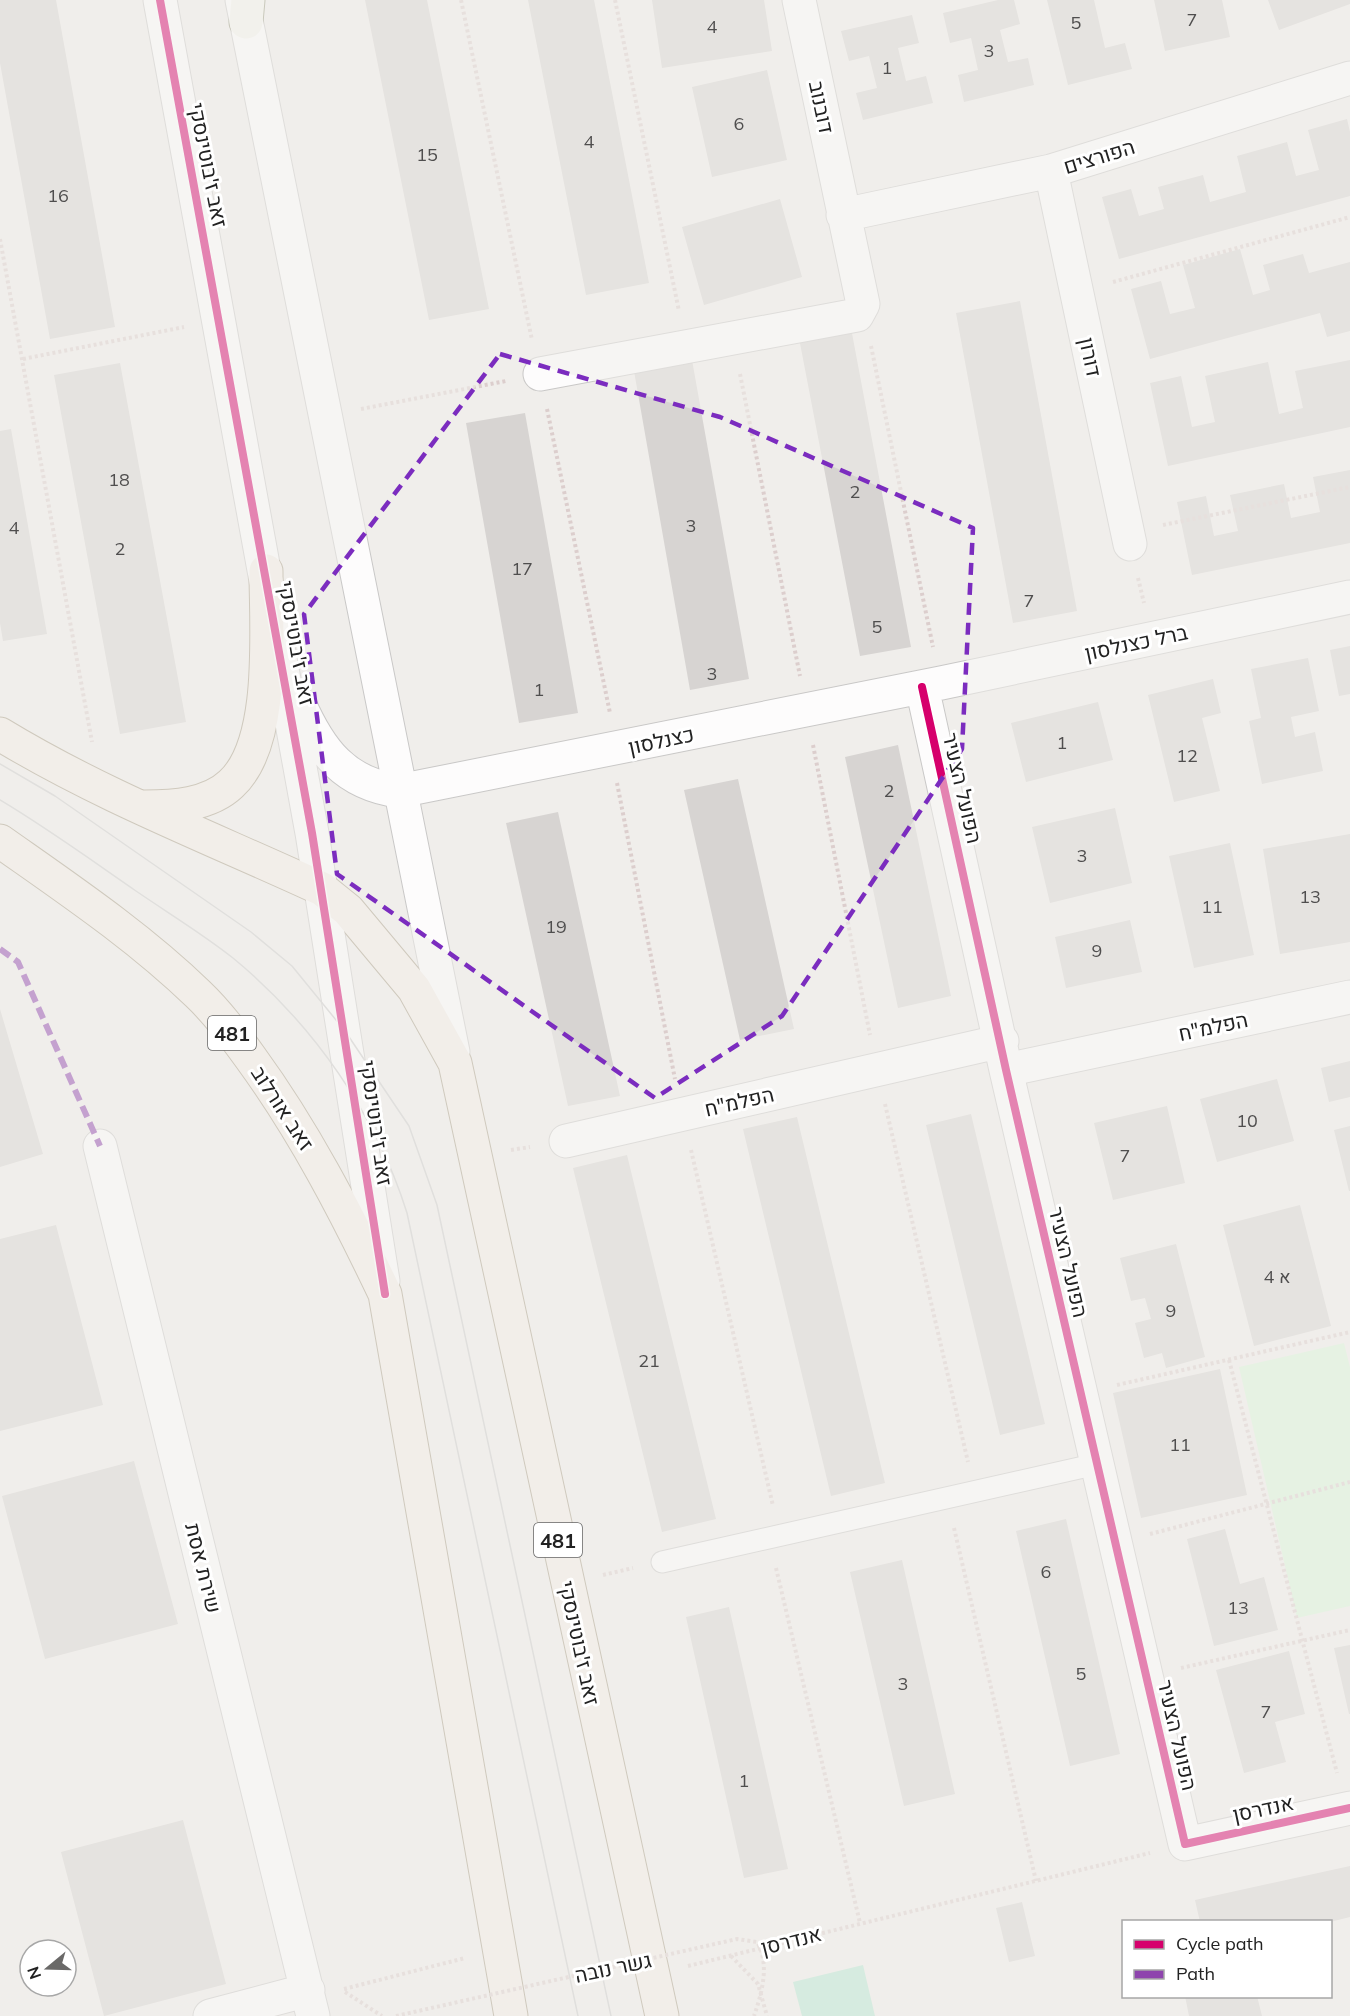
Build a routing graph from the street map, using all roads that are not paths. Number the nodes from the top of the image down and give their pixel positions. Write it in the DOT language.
graph roads {
  1 [pos="160,0"];
  2 [pos="799,0"];
  3 [pos="246,7"];
  4 [pos="1350,78"];
  5 [pos="1051,171"];
  6 [pos="843,215"];
  7 [pos="540,374"];
  8 [pos="1129,538"];
  9 [pos="266,571"];
  10 [pos="1350,597"];
  11 [pos="276,630"];
  12 [pos="931,685"];
  13 [pos="0,734"];
  14 [pos="399,791"];
  15 [pos="138,807"];
  16 [pos="0,841"];
  17 [pos="322,890"];
  18 [pos="1350,997"];
  19 [pos="1004,1056"];
  20 [pos="455,1063"];
  21 [pos="566,1141"];
  22 [pos="100,1146"];
  23 [pos="385,1294"];
  24 [pos="1097,1464"];
  25 [pos="662,1562"];
  26 [pos="1348,1808"];
  27 [pos="1185,1844"];
  28 [pos="310,2003"];
  29 [pos="210,2016"];
  30 [pos="511,2016"];
  31 [pos="662,2016"];
  1 -- 9 [label="street, זאב ז'בוטינסקי"];
  2 -- 6 [label="street, דובנוב"];
  3 -- 14 [label="street, זאב ז'בוטינסקי"];
  4 -- 5 [label="street, הפורצים"];
  5 -- 6 [label="street, הפורצים"];
  5 -- 8 [label="street, דורון"];
  6 -- 7 [label="street, דובנוב"];
  9 -- 11 [label="street, זאב ז'בוטינסקי"];
  9 -- 15 [label="main road"];
  10 -- 12 [label="street, ברל כצנלסון"];
  11 -- 14 [label="street"];
  11 -- 17 [label="street, זאב ז'בוטינסקי"];
  12 -- 14 [label="street, כצנלסון"];
  12 -- 19 [label="street, הפועל הצעיר"];
  13 -- 15 [label="main road, 481"];
  14 -- 20 [label="street, זאב ז'בוטינסקי / 481"];
  15 -- 17 [label="main road, 481"];
  16 -- 23 [label="main road, זאב אורלוב / 481"];
  17 -- 20 [label="main road, 481"];
  17 -- 23 [label="street, זאב ז'בוטינסקי"];
  18 -- 19 [label="street, הפלמ\"ח"];
  19 -- 21 [label="street, הפלמ\"ח"];
  19 -- 24 [label="street, הפועל הצעיר"];
  20 -- 31 [label="main road, זאב ז'בוטינסקי / 481"];
  22 -- 28 [label="street, שירת אסת"];
  23 -- 30 [label="main road, זאב ז'בוטינסקי / 481"];
  24 -- 25 [label="lane"];
  24 -- 27 [label="street, הפועל הצעיר"];
  26 -- 27 [label="street, אנדרסן"];
  28 -- 29 [label="street"];
}
